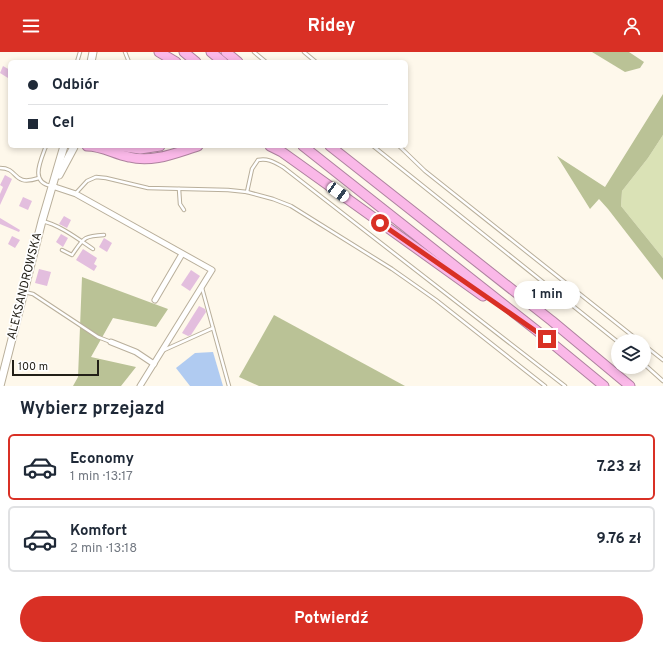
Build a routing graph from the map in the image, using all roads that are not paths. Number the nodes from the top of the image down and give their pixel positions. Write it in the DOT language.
graph roads {
  1 [pos="184,52"];
  2 [pos="211,52"];
  3 [pos="226,52"];
  4 [pos="254,52"];
  5 [pos="304,52"];
  6 [pos="194,60"];
  7 [pos="221,60"];
  8 [pos="236,60"];
  9 [pos="264,60"];
  10 [pos="314,60"];
  11 [pos="45,148"];
  12 [pos="63,148"];
  13 [pos="72,148"];
  14 [pos="102,148"];
  15 [pos="133,148"];
  16 [pos="147,148"];
  17 [pos="192,148"];
  18 [pos="274,148"];
  19 [pos="285,148"];
  20 [pos="306,148"];
  21 [pos="333,148"];
  22 [pos="376,148"];
  23 [pos="401,148"];
  24 [pos="0,168"];
  25 [pos="39,178"];
  26 [pos="52,186"];
  27 [pos="180,189"];
  28 [pos="247,192"];
  29 [pos="76,194"];
  30 [pos="361,208"];
  31 [pos="184,210"];
  32 [pos="42,221"];
  33 [pos="104,235"];
  34 [pos="81,241"];
  35 [pos="93,249"];
  36 [pos="62,250"];
  37 [pos="182,254"];
  38 [pos="202,287"];
  39 [pos="24,292"];
  40 [pos="155,300"];
  41 [pos="213,328"];
  42 [pos="536,330"];
  43 [pos="629,334"];
  44 [pos="611,336"];
  45 [pos="111,342"];
  46 [pos="162,351"];
  47 [pos="651,351"];
  48 [pos="663,360"];
  49 [pos="154,364"];
  50 [pos="651,370"];
  51 [pos="663,381"];
  52 [pos="0,386"];
  53 [pos="140,386"];
  54 [pos="230,386"];
  55 [pos="545,386"];
  56 [pos="565,386"];
  57 [pos="604,386"];
  58 [pos="630,386"];
  1 -- 6 [label="highway"];
  2 -- 7 [label="highway"];
  3 -- 8 [label="highway"];
  4 -- 9 [label="lane"];
  5 -- 10 [label="lane"];
  11 -- 25 [label="lane"];
  12 -- 26 [label="main road, ALEKSANDROWSKA"];
  13 -- 26 [label="main road, ALEKSANDROWSKA"];
  14 -- 17 [label="highway"];
  15 -- 16 [label="highway"];
  18 -- 30 [label="highway"];
  19 -- 30 [label="highway"];
  20 -- 42 [label="highway"];
  21 -- 58 [label="highway"];
  22 -- 44 [label="lane"];
  23 -- 43 [label="lane"];
  24 -- 25 [label="lane"];
  25 -- 26 [label="lane"];
  26 -- 29 [label="street"];
  26 -- 32 [label="main road, ALEKSANDROWSKA"];
  27 -- 28 [label="lane"];
  27 -- 29 [label="lane"];
  27 -- 31 [label="lane"];
  28 -- 55 [label="lane"];
  28 -- 56 [label="lane"];
  29 -- 37 [label="street"];
  30 -- 42 [label="highway"];
  32 -- 34 [label="lane"];
  32 -- 39 [label="main road, ALEKSANDROWSKA"];
  33 -- 34 [label="lane"];
  34 -- 35 [label="lane"];
  34 -- 36 [label="lane"];
  37 -- 38 [label="street"];
  37 -- 40 [label="street"];
  38 -- 41 [label="lane"];
  38 -- 46 [label="street"];
  39 -- 45 [label="lane"];
  39 -- 52 [label="main road, ALEKSANDROWSKA"];
  41 -- 46 [label="lane"];
  41 -- 54 [label="lane"];
  42 -- 57 [label="highway"];
  45 -- 49 [label="street"];
  46 -- 49 [label="street"];
  47 -- 48 [label="lane"];
  49 -- 53 [label="street"];
  50 -- 51 [label="lane"];
}
